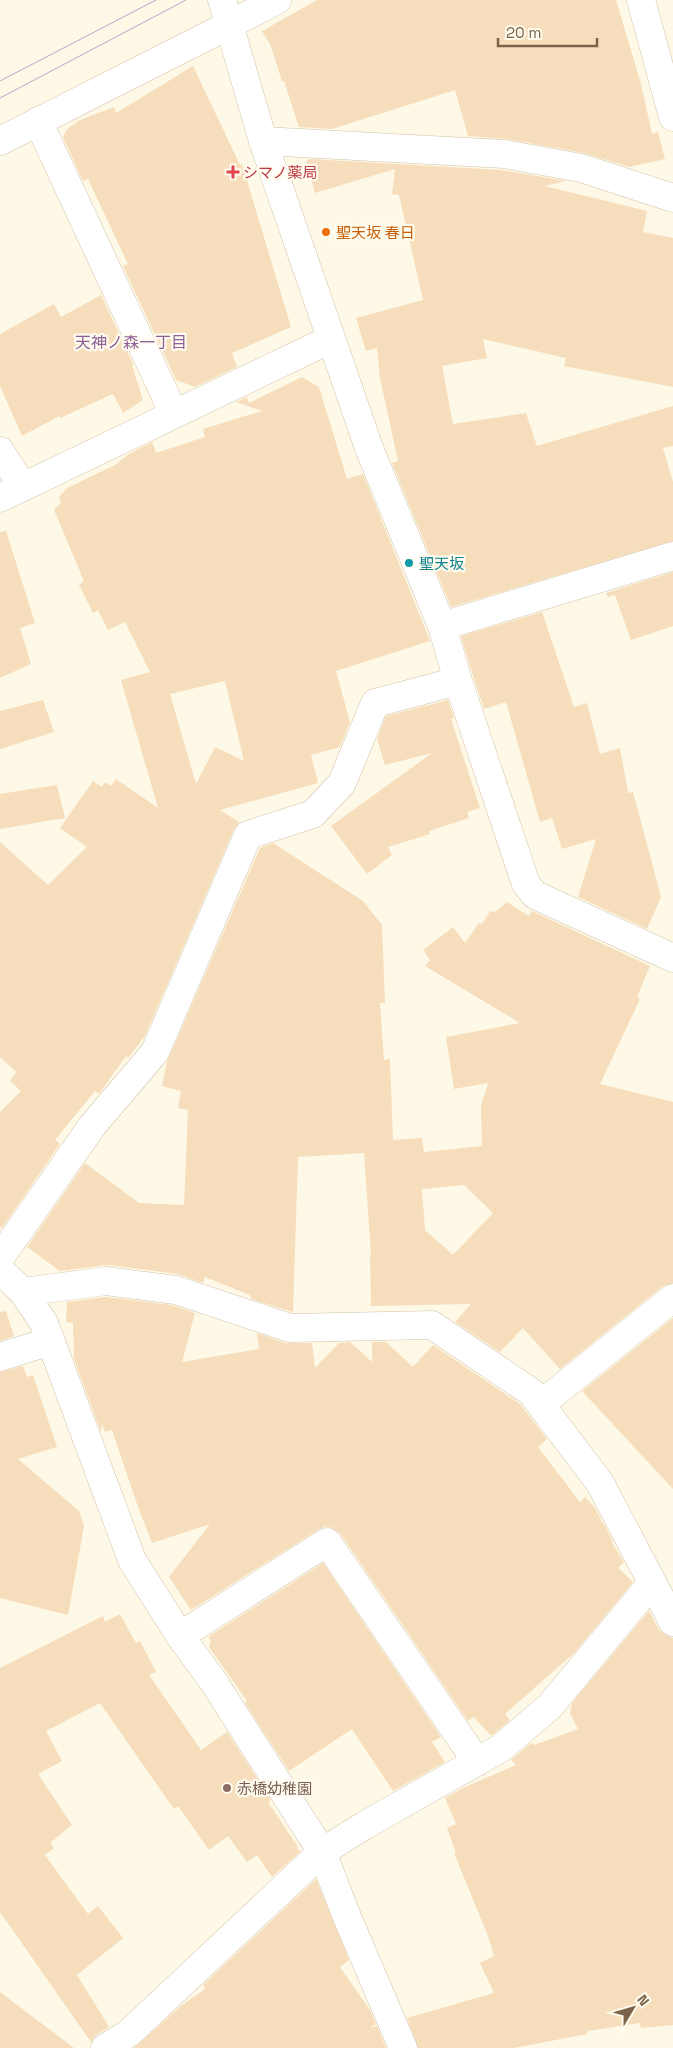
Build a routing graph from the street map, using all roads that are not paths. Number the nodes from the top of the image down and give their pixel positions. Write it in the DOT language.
graph roads {
  1 [pos="277,0"];
  2 [pos="641,0"];
  3 [pos="225,12"];
  4 [pos="673,117"];
  5 [pos="38,121"];
  6 [pos="0,141"];
  7 [pos="263,141"];
  8 [pos="673,198"];
  9 [pos="331,339"];
  10 [pos="174,414"];
  11 [pos="0,451"];
  12 [pos="12,492"];
  13 [pos="673,556"];
  14 [pos="442,626"];
  15 [pos="458,681"];
  16 [pos="673,958"];
  17 [pos="0,1258"];
  18 [pos="0,1270"];
  19 [pos="23,1292"];
  20 [pos="673,1298"];
  21 [pos="51,1341"];
  22 [pos="0,1357"];
  23 [pos="541,1404"];
  24 [pos="652,1583"];
  25 [pos="673,1622"];
  26 [pos="180,1636"];
  27 [pos="477,1762"];
  28 [pos="322,1852"];
  29 [pos="105,2048"];
  30 [pos="403,2048"];
  1 -- 3 [label="street"];
  2 -- 4 [label="street"];
  3 -- 5 [label="street"];
  3 -- 7 [label="street"];
  5 -- 6 [label="street"];
  5 -- 10 [label="street"];
  7 -- 8 [label="street"];
  7 -- 9 [label="street"];
  9 -- 10 [label="street"];
  9 -- 14 [label="street"];
  10 -- 12 [label="street"];
  11 -- 12 [label="street"];
  13 -- 14 [label="street"];
  14 -- 15 [label="street"];
  15 -- 16 [label="street"];
  15 -- 17 [label="street"];
  18 -- 19 [label="street"];
  19 -- 21 [label="street"];
  19 -- 23 [label="street"];
  20 -- 23 [label="street"];
  21 -- 22 [label="street"];
  21 -- 26 [label="street"];
  23 -- 24 [label="street"];
  24 -- 25 [label="street"];
  24 -- 27 [label="street"];
  26 -- 27 [label="street"];
  26 -- 28 [label="street"];
  27 -- 28 [label="street"];
  28 -- 29 [label="street"];
  28 -- 30 [label="street"];
}
